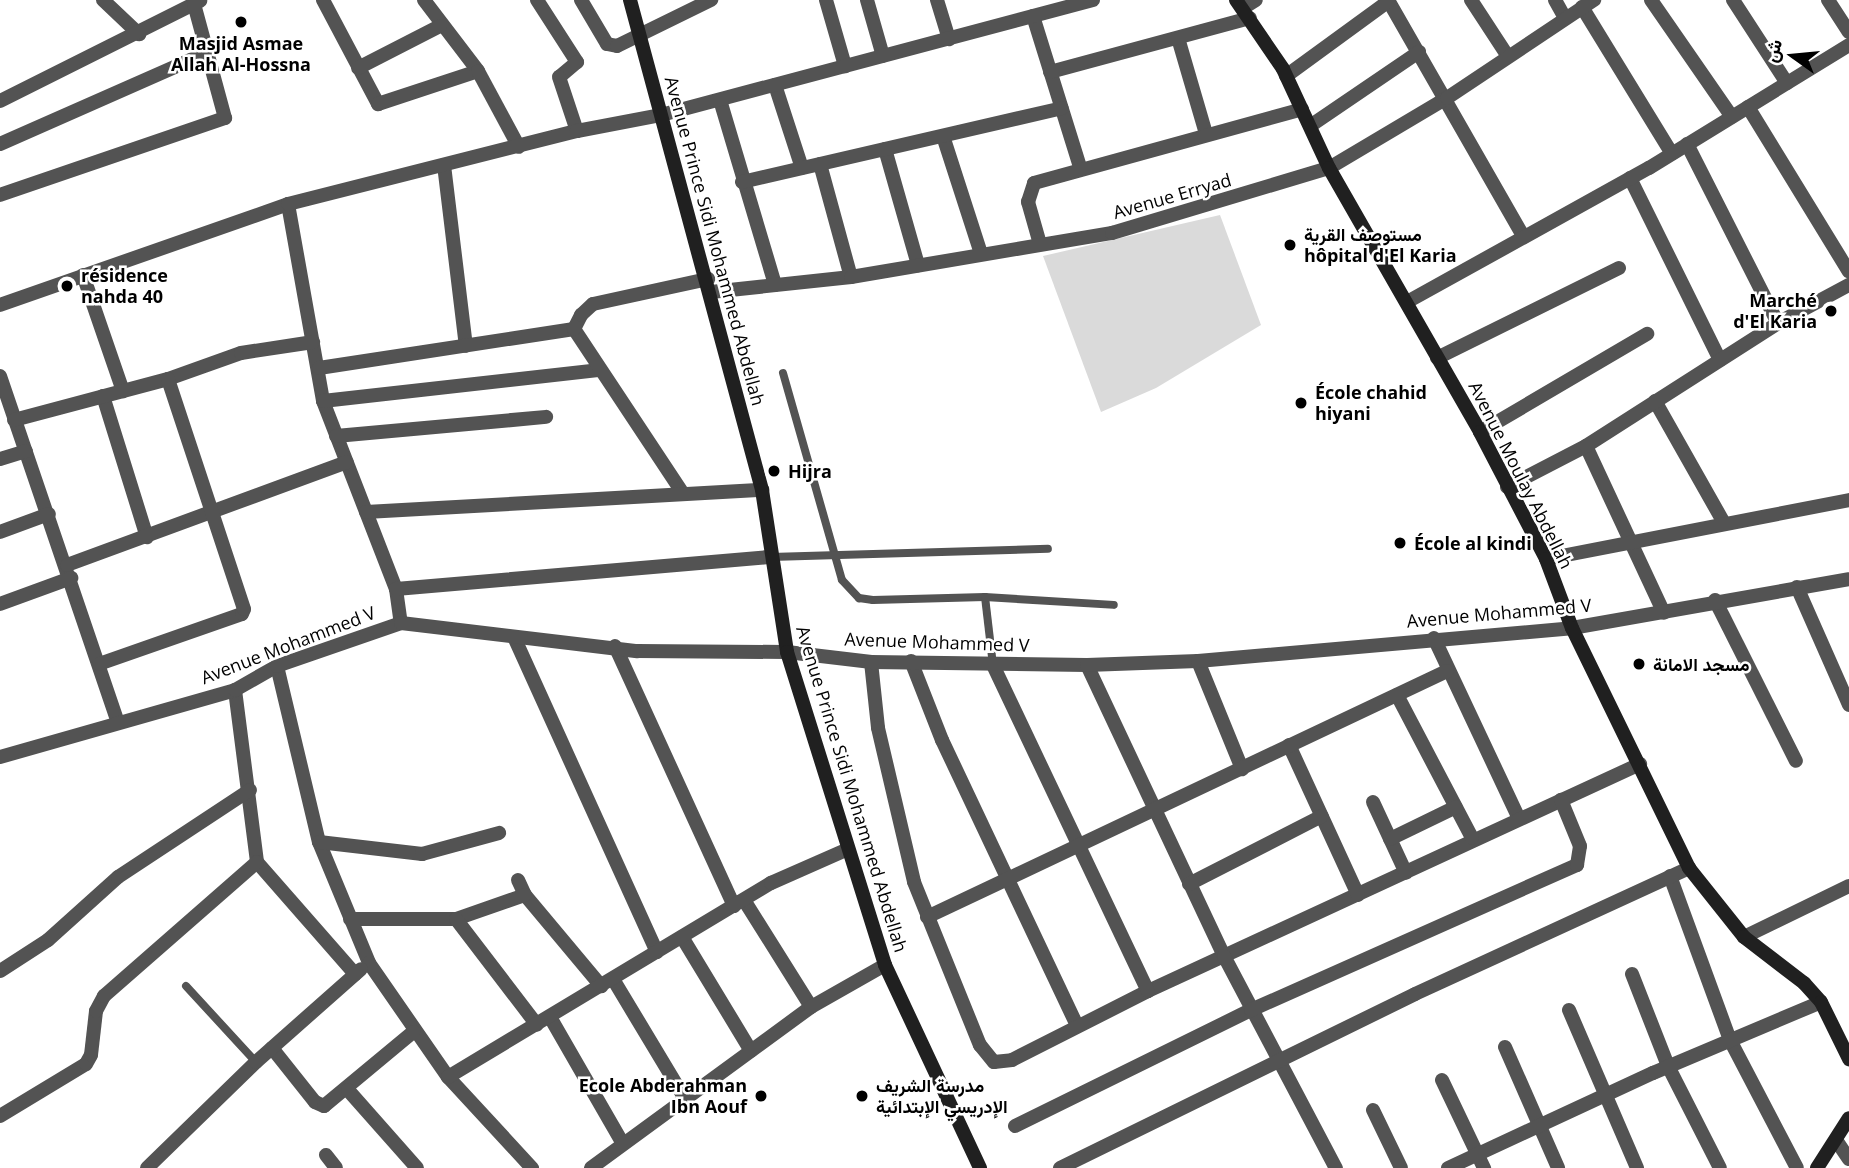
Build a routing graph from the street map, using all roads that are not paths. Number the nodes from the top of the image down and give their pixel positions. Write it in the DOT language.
graph roads {
  1 [pos="103,0"];
  2 [pos="323,0"];
  3 [pos="424,0"];
  4 [pos="537,0"];
  5 [pos="581,0"];
  6 [pos="630,0"];
  7 [pos="711,0"];
  8 [pos="826,0"];
  9 [pos="867,0"];
  10 [pos="937,0"];
  11 [pos="1093,0"];
  12 [pos="1256,0"];
  13 [pos="1471,0"];
  14 [pos="1555,0"];
  15 [pos="1651,0"];
  16 [pos="1732,0"];
  17 [pos="1828,0"];
  18 [pos="1389,1"];
  19 [pos="198,2"];
  20 [pos="1588,4"];
  21 [pos="1243,9"];
  22 [pos="1033,16"];
  23 [pos="1566,18"];
  24 [pos="440,26"];
  25 [pos="1849,32"];
  26 [pos="139,34"];
  27 [pos="641,36"];
  28 [pos="1178,38"];
  29 [pos="949,39"];
  30 [pos="1849,45"];
  31 [pos="209,52"];
  32 [pos="1419,52"];
  33 [pos="1507,55"];
  34 [pos="883,56"];
  35 [pos="845,66"];
  36 [pos="358,68"];
  37 [pos="478,71"];
  38 [pos="1050,72"];
  39 [pos="1286,76"];
  40 [pos="1787,83"];
  41 [pos="775,85"];
  42 [pos="1447,98"];
  43 [pos="720,100"];
  44 [pos="0,102"];
  45 [pos="1748,107"];
  46 [pos="1062,108"];
  47 [pos="1302,109"];
  48 [pos="661,116"];
  49 [pos="1732,117"];
  50 [pos="1310,126"];
  51 [pos="578,131"];
  52 [pos="1206,134"];
  53 [pos="943,136"];
  54 [pos="0,144"];
  55 [pos="1687,144"];
  56 [pos="519,147"];
  57 [pos="884,149"];
  58 [pos="1672,154"];
  59 [pos="820,164"];
  60 [pos="444,165"];
  61 [pos="1080,167"];
  62 [pos="802,168"];
  63 [pos="1329,168"];
  64 [pos="1630,178"];
  65 [pos="742,182"];
  66 [pos="0,195"];
  67 [pos="288,204"];
  68 [pos="1524,237"];
  69 [pos="1040,244"];
  70 [pos="981,254"];
  71 [pos="918,265"];
  72 [pos="1619,268"];
  73 [pos="1849,272"];
  74 [pos="83,275"];
  75 [pos="851,276"];
  76 [pos="775,285"];
  77 [pos="1849,285"];
  78 [pos="710,286"];
  79 [pos="1407,302"];
  80 [pos="0,305"];
  81 [pos="1778,323"];
  82 [pos="574,329"];
  83 [pos="1647,334"];
  84 [pos="313,342"];
  85 [pos="466,346"];
  86 [pos="1437,358"];
  87 [pos="1720,360"];
  88 [pos="319,368"];
  89 [pos="600,370"];
  90 [pos="783,373"];
  91 [pos="0,376"];
  92 [pos="168,379"];
  93 [pos="123,391"];
  94 [pos="103,396"];
  95 [pos="323,401"];
  96 [pos="1655,401"];
  97 [pos="546,417"];
  98 [pos="14,420"];
  99 [pos="1480,432"];
  100 [pos="336,436"];
  101 [pos="1586,446"];
  102 [pos="26,451"];
  103 [pos="0,459"];
  104 [pos="347,463"];
  105 [pos="1507,487"];
  106 [pos="762,490"];
  107 [pos="682,492"];
  108 [pos="1849,500"];
  109 [pos="214,512"];
  110 [pos="366,512"];
  111 [pos="49,514"];
  112 [pos="1723,521"];
  113 [pos="0,533"];
  114 [pos="147,537"];
  115 [pos="1632,540"];
  116 [pos="1048,549"];
  117 [pos="769,557"];
  118 [pos="832,557"];
  119 [pos="1546,559"];
  120 [pos="69,572"];
  121 [pos="1849,579"];
  122 [pos="1797,587"];
  123 [pos="396,589"];
  124 [pos="985,597"];
  125 [pos="1715,600"];
  126 [pos="0,604"];
  127 [pos="1114,605"];
  128 [pos="1664,613"];
  129 [pos="401,623"];
  130 [pos="1572,628"];
  131 [pos="514,637"];
  132 [pos="1434,638"];
  133 [pos="615,646"];
  134 [pos="787,652"];
  135 [pos="1198,661"];
  136 [pos="871,662"];
  137 [pos="911,662"];
  138 [pos="99,664"];
  139 [pos="993,665"];
  140 [pos="1087,665"];
  141 [pos="277,666"];
  142 [pos="1447,671"];
  143 [pos="235,690"];
  144 [pos="1397,695"];
  145 [pos="1849,705"];
  146 [pos="117,720"];
  147 [pos="1289,745"];
  148 [pos="0,757"];
  149 [pos="1797,761"];
  150 [pos="1640,764"];
  151 [pos="1242,769"];
  152 [pos="250,790"];
  153 [pos="1561,800"];
  154 [pos="1373,802"];
  155 [pos="1456,807"];
  156 [pos="1153,809"];
  157 [pos="1322,816"];
  158 [pos="1519,819"];
  159 [pos="499,833"];
  160 [pos="1472,838"];
  161 [pos="1390,839"];
  162 [pos="319,842"];
  163 [pos="1080,844"];
  164 [pos="848,849"];
  165 [pos="257,862"];
  166 [pos="1689,867"];
  167 [pos="1406,873"];
  168 [pos="1670,876"];
  169 [pos="1007,878"];
  170 [pos="518,880"];
  171 [pos="1189,884"];
  172 [pos="1849,886"];
  173 [pos="525,895"];
  174 [pos="1358,895"];
  175 [pos="739,903"];
  176 [pos="927,917"];
  177 [pos="350,919"];
  178 [pos="456,919"];
  179 [pos="682,937"];
  180 [pos="1744,937"];
  181 [pos="657,952"];
  182 [pos="1224,956"];
  183 [pos="369,963"];
  184 [pos="885,965"];
  185 [pos="0,971"];
  186 [pos="355,974"];
  187 [pos="1632,974"];
  188 [pos="607,983"];
  189 [pos="186,986"];
  190 [pos="1148,991"];
  191 [pos="1821,1002"];
  192 [pos="811,1007"];
  193 [pos="1251,1010"];
  194 [pos="1569,1010"];
  195 [pos="544,1021"];
  196 [pos="1077,1025"];
  197 [pos="413,1032"];
  198 [pos="1730,1040"];
  199 [pos="1505,1047"];
  200 [pos="272,1048"];
  201 [pos="751,1051"];
  202 [pos="1849,1059"];
  203 [pos="1278,1061"];
  204 [pos="256,1062"];
  205 [pos="1668,1066"];
  206 [pos="448,1076"];
  207 [pos="1442,1080"];
  208 [pos="348,1090"];
  209 [pos="1606,1096"];
  210 [pos="685,1099"];
  211 [pos="1373,1110"];
  212 [pos="0,1116"];
  213 [pos="1849,1118"];
  214 [pos="1015,1126"];
  215 [pos="1540,1127"];
  216 [pos="1836,1140"];
  217 [pos="623,1144"];
  218 [pos="326,1156"];
  219 [pos="1849,1159"];
  220 [pos="1481,1161"];
  221 [pos="524,1166"];
  222 [pos="147,1168"];
  223 [pos="336,1168"];
  224 [pos="417,1168"];
  225 [pos="591,1168"];
  226 [pos="980,1168"];
  227 [pos="1060,1168"];
  228 [pos="1336,1168"];
  229 [pos="1401,1168"];
  230 [pos="1448,1168"];
  231 [pos="1558,1168"];
  232 [pos="1637,1168"];
  233 [pos="1720,1168"];
  234 [pos="1797,1168"];
  235 [pos="1817,1168"];
  1 -- 26 [label="street"];
  2 -- 36 [label="street"];
  3 -- 24 [label="street"];
  4 -- 51 [label="street"];
  5 -- 27 [label="street"];
  6 -- 27 [label="street, Avenue Prince Sidi Mohammed Abdellah"];
  7 -- 27 [label="street"];
  8 -- 35 [label="street"];
  9 -- 34 [label="street"];
  10 -- 29 [label="street"];
  11 -- 22 [label="street"];
  12 -- 21 [label="street"];
  13 -- 33 [label="street"];
  14 -- 23 [label="street"];
  15 -- 49 [label="street"];
  16 -- 40 [label="street"];
  17 -- 25 [label="street"];
  18 -- 32 [label="street"];
  18 -- 39 [label="street"];
  19 -- 26 [label="street"];
  19 -- 31 [label="street"];
  20 -- 23 [label="street, Avenue Erryad"];
  20 -- 58 [label="street"];
  21 -- 28 [label="street"];
  21 -- 39 [label="street, Avenue Moulay Abdellah"];
  22 -- 29 [label="street"];
  22 -- 38 [label="street"];
  23 -- 33 [label="street, Avenue Erryad"];
  24 -- 36 [label="street"];
  24 -- 37 [label="street"];
  26 -- 44 [label="street"];
  27 -- 48 [label="street, Avenue Prince Sidi Mohammed Abdellah"];
  28 -- 38 [label="street"];
  28 -- 52 [label="street"];
  29 -- 34 [label="street"];
  30 -- 40 [label="street"];
  31 -- 54 [label="street"];
  31 -- 66 [label="street"];
  32 -- 42 [label="street"];
  32 -- 50 [label="street"];
  33 -- 42 [label="street, Avenue Erryad"];
  34 -- 35 [label="street"];
  35 -- 41 [label="street"];
  36 -- 37 [label="street"];
  37 -- 56 [label="street"];
  38 -- 46 [label="street"];
  39 -- 47 [label="street, Avenue Moulay Abdellah"];
  40 -- 45 [label="street"];
  41 -- 43 [label="street"];
  41 -- 62 [label="street"];
  42 -- 63 [label="street, Avenue Erryad"];
  42 -- 68 [label="street"];
  43 -- 48 [label="street"];
  43 -- 65 [label="street"];
  45 -- 49 [label="street"];
  45 -- 73 [label="street"];
  46 -- 53 [label="street"];
  46 -- 61 [label="street"];
  47 -- 50 [label="street, Avenue Moulay Abdellah"];
  47 -- 52 [label="street"];
  48 -- 51 [label="street"];
  48 -- 78 [label="street, Avenue Prince Sidi Mohammed Abdellah"];
  49 -- 55 [label="street"];
  50 -- 63 [label="street, Avenue Moulay Abdellah"];
  51 -- 56 [label="street"];
  52 -- 61 [label="street"];
  53 -- 57 [label="street"];
  53 -- 70 [label="street"];
  55 -- 58 [label="street"];
  55 -- 81 [label="street"];
  56 -- 60 [label="street"];
  57 -- 59 [label="street"];
  57 -- 71 [label="street"];
  58 -- 64 [label="street"];
  59 -- 62 [label="street"];
  59 -- 75 [label="street"];
  60 -- 67 [label="street"];
  60 -- 85 [label="street"];
  61 -- 69 [label="street"];
  62 -- 65 [label="street"];
  63 -- 69 [label="street, Avenue Erryad"];
  63 -- 79 [label="street, Avenue Moulay Abdellah"];
  64 -- 68 [label="street"];
  64 -- 87 [label="street"];
  65 -- 76 [label="street"];
  67 -- 74 [label="street"];
  67 -- 84 [label="street"];
  68 -- 79 [label="street"];
  69 -- 70 [label="street, Avenue Erryad"];
  70 -- 71 [label="street, Avenue Erryad"];
  71 -- 75 [label="street, Avenue Erryad"];
  72 -- 86 [label="street"];
  74 -- 80 [label="street"];
  74 -- 93 [label="street"];
  75 -- 76 [label="street, Avenue Erryad"];
  76 -- 78 [label="street, Avenue Erryad"];
  77 -- 81 [label="street"];
  78 -- 82 [label="street, Avenue Erryad"];
  78 -- 106 [label="street, Avenue Prince Sidi Mohammed Abdellah"];
  79 -- 86 [label="street, Avenue Moulay Abdellah"];
  81 -- 87 [label="street"];
  82 -- 85 [label="street"];
  82 -- 89 [label="street"];
  83 -- 99 [label="street"];
  84 -- 88 [label="street"];
  84 -- 92 [label="street"];
  85 -- 88 [label="street"];
  86 -- 99 [label="street, Avenue Moulay Abdellah"];
  87 -- 96 [label="street"];
  88 -- 95 [label="street"];
  89 -- 95 [label="street"];
  89 -- 107 [label="street"];
  90 -- 118 [label="lane"];
  91 -- 98 [label="street"];
  92 -- 93 [label="street"];
  92 -- 109 [label="street"];
  93 -- 94 [label="street"];
  94 -- 98 [label="street"];
  94 -- 114 [label="street"];
  95 -- 100 [label="street"];
  96 -- 101 [label="street"];
  96 -- 112 [label="street"];
  97 -- 100 [label="street"];
  98 -- 102 [label="street"];
  99 -- 105 [label="street, Avenue Moulay Abdellah"];
  100 -- 104 [label="street"];
  101 -- 105 [label="street"];
  101 -- 115 [label="street"];
  102 -- 103 [label="street"];
  102 -- 111 [label="street"];
  104 -- 109 [label="street"];
  104 -- 110 [label="street"];
  105 -- 119 [label="street, Avenue Moulay Abdellah"];
  106 -- 107 [label="street"];
  106 -- 117 [label="street, Avenue Prince Sidi Mohammed Abdellah"];
  107 -- 110 [label="street"];
  108 -- 112 [label="street"];
  109 -- 114 [label="street"];
  109 -- 138 [label="street"];
  110 -- 123 [label="street"];
  111 -- 113 [label="street"];
  111 -- 120 [label="street"];
  112 -- 115 [label="street"];
  114 -- 120 [label="street"];
  115 -- 119 [label="street"];
  115 -- 128 [label="street"];
  116 -- 118 [label="lane"];
  117 -- 118 [label="lane"];
  117 -- 123 [label="street"];
  117 -- 134 [label="street, Avenue Prince Sidi Mohammed Abdellah"];
  118 -- 124 [label="lane"];
  119 -- 130 [label="street, Avenue Moulay Abdellah"];
  120 -- 126 [label="street"];
  120 -- 138 [label="street"];
  121 -- 122 [label="street, Avenue Mohammed V"];
  122 -- 125 [label="street, Avenue Mohammed V"];
  122 -- 145 [label="street"];
  123 -- 129 [label="street"];
  124 -- 127 [label="lane"];
  124 -- 139 [label="lane"];
  125 -- 128 [label="street, Avenue Mohammed V"];
  125 -- 149 [label="street"];
  128 -- 130 [label="street, Avenue Mohammed V"];
  129 -- 131 [label="street, Avenue Mohammed V"];
  129 -- 141 [label="street, Avenue Mohammed V"];
  130 -- 132 [label="street, Avenue Mohammed V"];
  130 -- 150 [label="street, Avenue Moulay Abdellah"];
  131 -- 133 [label="street, Avenue Mohammed V"];
  131 -- 181 [label="street"];
  132 -- 135 [label="street, Avenue Mohammed V"];
  132 -- 142 [label="street"];
  133 -- 134 [label="street, Avenue Mohammed V"];
  133 -- 175 [label="street"];
  134 -- 136 [label="street, Avenue Mohammed V"];
  134 -- 164 [label="street, Avenue Prince Sidi Mohammed Abdellah"];
  135 -- 140 [label="street, Avenue Mohammed V"];
  135 -- 151 [label="street"];
  136 -- 137 [label="street, Avenue Mohammed V"];
  136 -- 176 [label="street"];
  137 -- 139 [label="street, Avenue Mohammed V"];
  137 -- 169 [label="street"];
  138 -- 146 [label="street"];
  139 -- 140 [label="street, Avenue Mohammed V"];
  139 -- 163 [label="street"];
  140 -- 156 [label="street"];
  141 -- 143 [label="street, Avenue Mohammed V"];
  141 -- 162 [label="street"];
  142 -- 144 [label="street"];
  142 -- 158 [label="street"];
  143 -- 146 [label="street, Avenue Mohammed V"];
  143 -- 152 [label="street"];
  144 -- 147 [label="street"];
  144 -- 155 [label="street"];
  146 -- 148 [label="street, Avenue Mohammed V"];
  147 -- 151 [label="street"];
  147 -- 157 [label="street"];
  150 -- 153 [label="street"];
  150 -- 166 [label="street, Avenue Moulay Abdellah"];
  151 -- 156 [label="street"];
  152 -- 165 [label="street"];
  152 -- 185 [label="street"];
  153 -- 158 [label="street"];
  153 -- 193 [label="street"];
  154 -- 161 [label="street"];
  155 -- 160 [label="street"];
  155 -- 161 [label="street"];
  156 -- 163 [label="street"];
  156 -- 171 [label="street"];
  157 -- 171 [label="street"];
  157 -- 174 [label="street"];
  158 -- 160 [label="street"];
  159 -- 162 [label="street"];
  160 -- 167 [label="street"];
  161 -- 167 [label="street"];
  162 -- 177 [label="street"];
  163 -- 169 [label="street"];
  163 -- 190 [label="street"];
  164 -- 175 [label="street"];
  164 -- 184 [label="street, Avenue Prince Sidi Mohammed Abdellah"];
  165 -- 186 [label="street"];
  165 -- 212 [label="street"];
  166 -- 168 [label="street"];
  166 -- 180 [label="street, Avenue Moulay Abdellah"];
  167 -- 174 [label="street"];
  168 -- 198 [label="street"];
  168 -- 203 [label="street"];
  169 -- 176 [label="street"];
  169 -- 196 [label="street"];
  170 -- 173 [label="street"];
  171 -- 182 [label="street"];
  172 -- 180 [label="street"];
  173 -- 178 [label="street"];
  173 -- 188 [label="street"];
  174 -- 182 [label="street"];
  175 -- 179 [label="street"];
  175 -- 192 [label="street"];
  176 -- 196 [label="street"];
  177 -- 178 [label="street"];
  177 -- 183 [label="street"];
  178 -- 195 [label="street"];
  179 -- 181 [label="street"];
  179 -- 201 [label="street"];
  180 -- 191 [label="street, Avenue Moulay Abdellah"];
  181 -- 188 [label="street"];
  182 -- 190 [label="street"];
  182 -- 193 [label="street"];
  183 -- 186 [label="street"];
  183 -- 197 [label="street"];
  184 -- 192 [label="street"];
  184 -- 226 [label="street, Avenue Prince Sidi Mohammed Abdellah"];
  186 -- 200 [label="street"];
  187 -- 205 [label="street"];
  188 -- 195 [label="street"];
  188 -- 210 [label="street"];
  189 -- 204 [label="lane"];
  190 -- 196 [label="street"];
  191 -- 198 [label="street"];
  191 -- 202 [label="street, Avenue Moulay Abdellah"];
  192 -- 201 [label="street"];
  193 -- 203 [label="street"];
  193 -- 214 [label="street"];
  194 -- 209 [label="street"];
  195 -- 206 [label="street"];
  195 -- 217 [label="street"];
  197 -- 206 [label="street"];
  197 -- 208 [label="street"];
  198 -- 205 [label="street"];
  198 -- 234 [label="street"];
  199 -- 215 [label="street"];
  200 -- 204 [label="street"];
  200 -- 208 [label="street"];
  201 -- 210 [label="street"];
  203 -- 227 [label="street"];
  203 -- 228 [label="street"];
  204 -- 222 [label="street"];
  205 -- 209 [label="street"];
  205 -- 233 [label="street"];
  206 -- 221 [label="street"];
  207 -- 220 [label="street"];
  208 -- 224 [label="street"];
  209 -- 215 [label="street"];
  209 -- 232 [label="street"];
  210 -- 217 [label="street"];
  211 -- 229 [label="street"];
  213 -- 216 [label="street"];
  215 -- 220 [label="street"];
  215 -- 231 [label="street"];
  216 -- 219 [label="street"];
  216 -- 235 [label="street"];
  217 -- 225 [label="street"];
  218 -- 223 [label="street"];
  220 -- 230 [label="street"];
}
